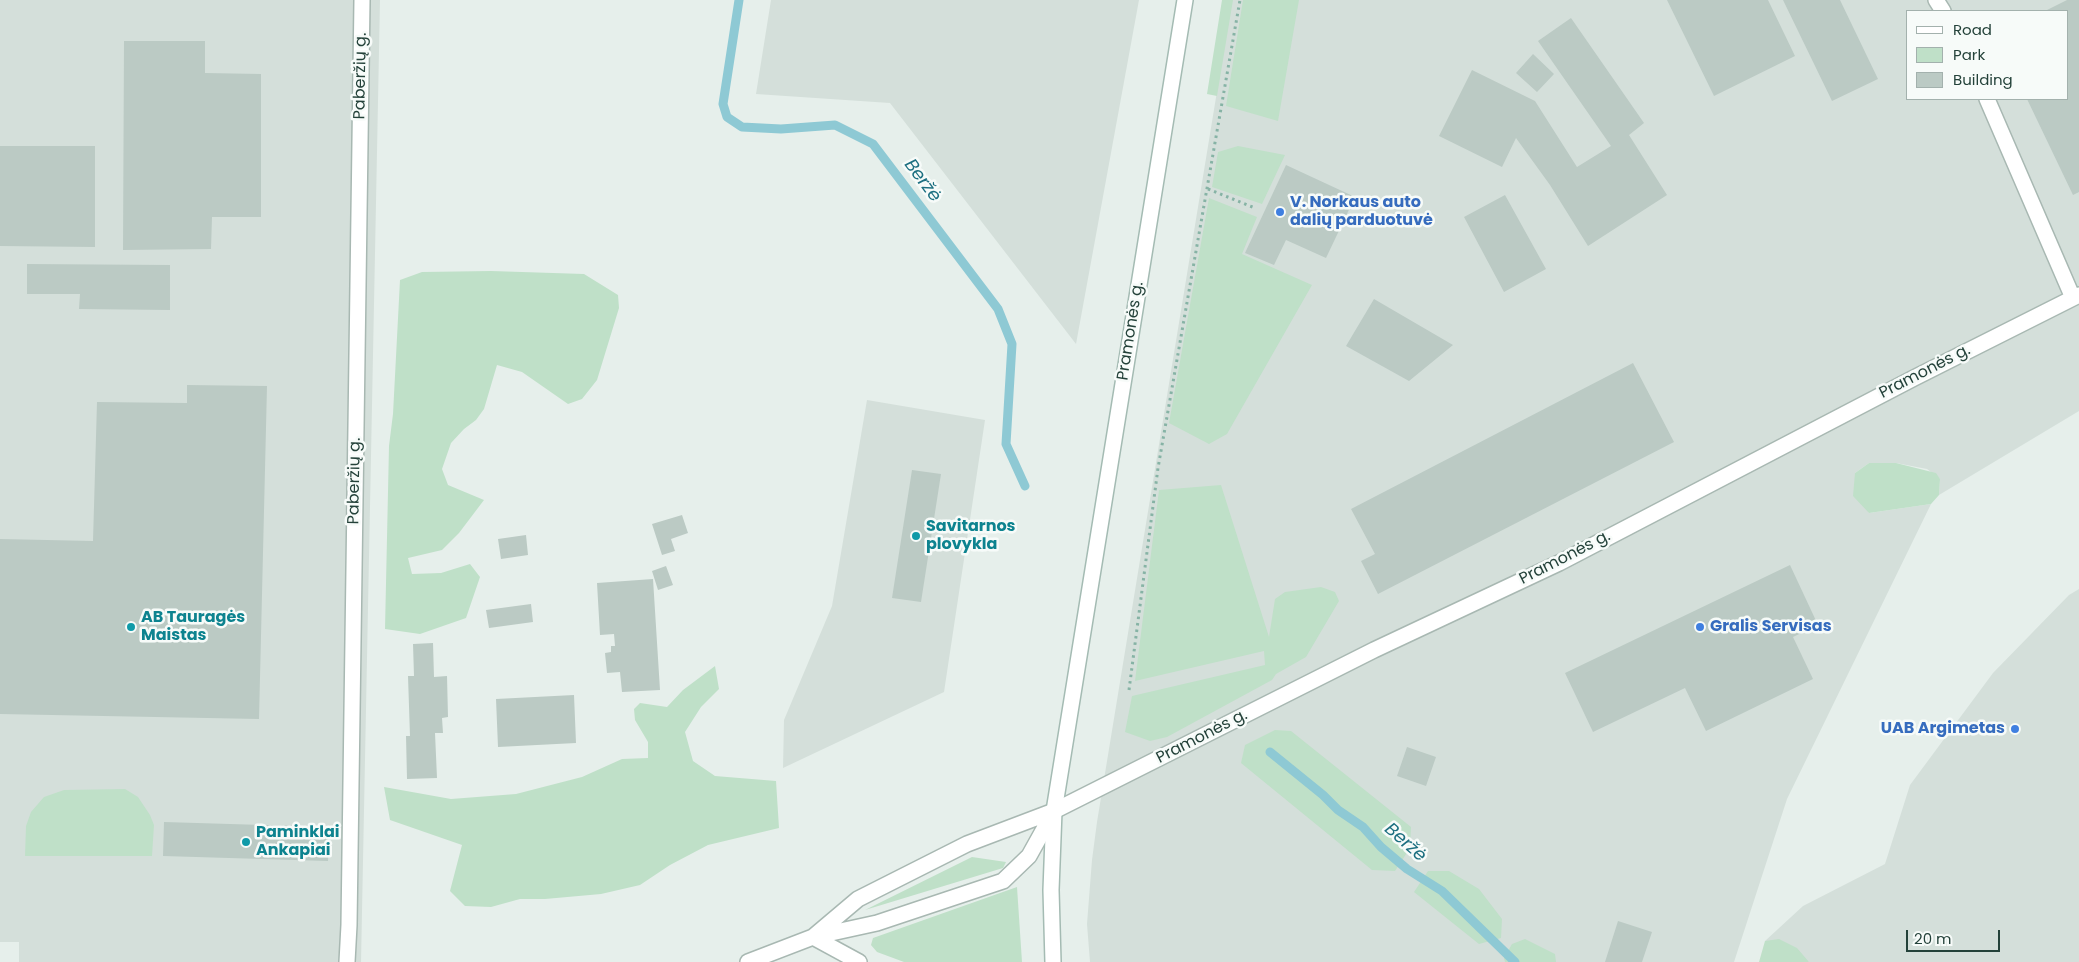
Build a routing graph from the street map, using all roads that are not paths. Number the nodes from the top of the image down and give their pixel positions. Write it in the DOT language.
graph roads {
  1 [pos="362,0"];
  2 [pos="1185,0"];
  3 [pos="1987,100"];
  4 [pos="2076,296"];
  5 [pos="1054,811"];
  6 [pos="813,937"];
  7 [pos="347,962"];
  8 [pos="748,962"];
  9 [pos="859,962"];
  10 [pos="1053,962"];
  1 -- 7 [label="street, Paberžių g."];
  2 -- 5 [label="street, Pramonės g."];
  3 -- 4 [label="street, Pramonės g."];
  4 -- 5 [label="street, Pramonės g."];
  5 -- 6 [label="street, Pramonės g."];
  5 -- 6 [label="street, Pramonės g."];
  5 -- 10 [label="street, Pramonės g."];
  6 -- 8 [label="street, Pramonės g."];
  6 -- 9 [label="street"];
}
